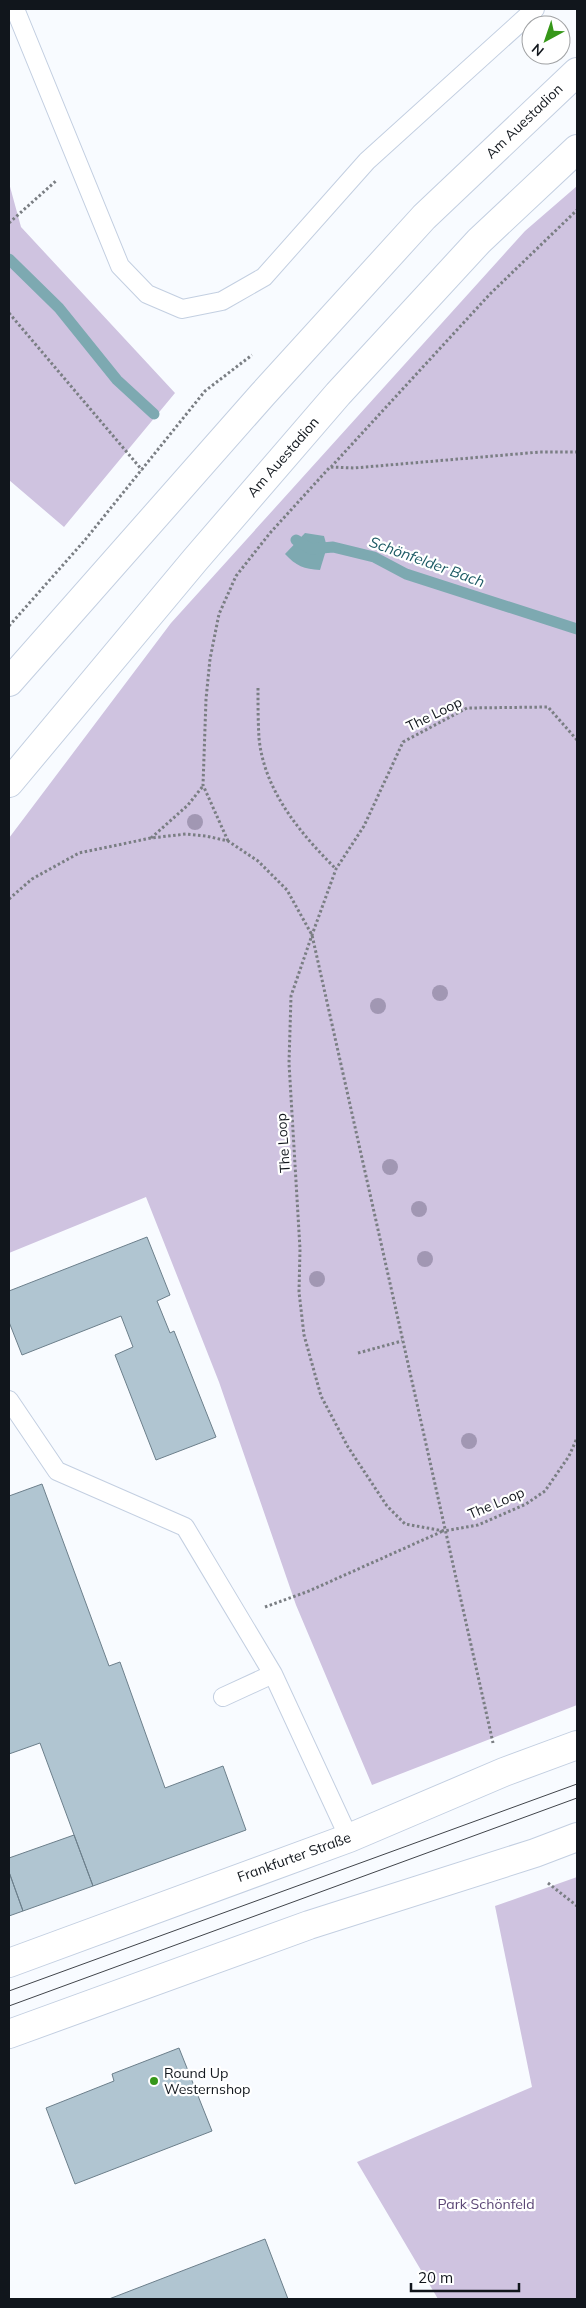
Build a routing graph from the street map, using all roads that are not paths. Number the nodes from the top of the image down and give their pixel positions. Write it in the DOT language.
graph roads {
  1 [pos="15,9"];
  2 [pos="535,9"];
  3 [pos="577,72"];
  4 [pos="577,149"];
  5 [pos="9,682"];
  6 [pos="9,783"];
  7 [pos="9,1400"];
  8 [pos="273,1674"];
  9 [pos="223,1696"];
  10 [pos="577,1745"];
  11 [pos="577,1837"];
  12 [pos="349,1838"];
  13 [pos="9,1963"];
  14 [pos="9,2034"];
  1 -- 2 [label="lane"];
  3 -- 5 [label="main road, Am Auestadion"];
  4 -- 6 [label="main road, Am Auestadion"];
  7 -- 8 [label="lane"];
  8 -- 9 [label="lane"];
  8 -- 12 [label="lane"];
  10 -- 12 [label="main road, Frankfurter Straße"];
  11 -- 14 [label="main road"];
  12 -- 13 [label="main road, Frankfurter Straße"];
}
